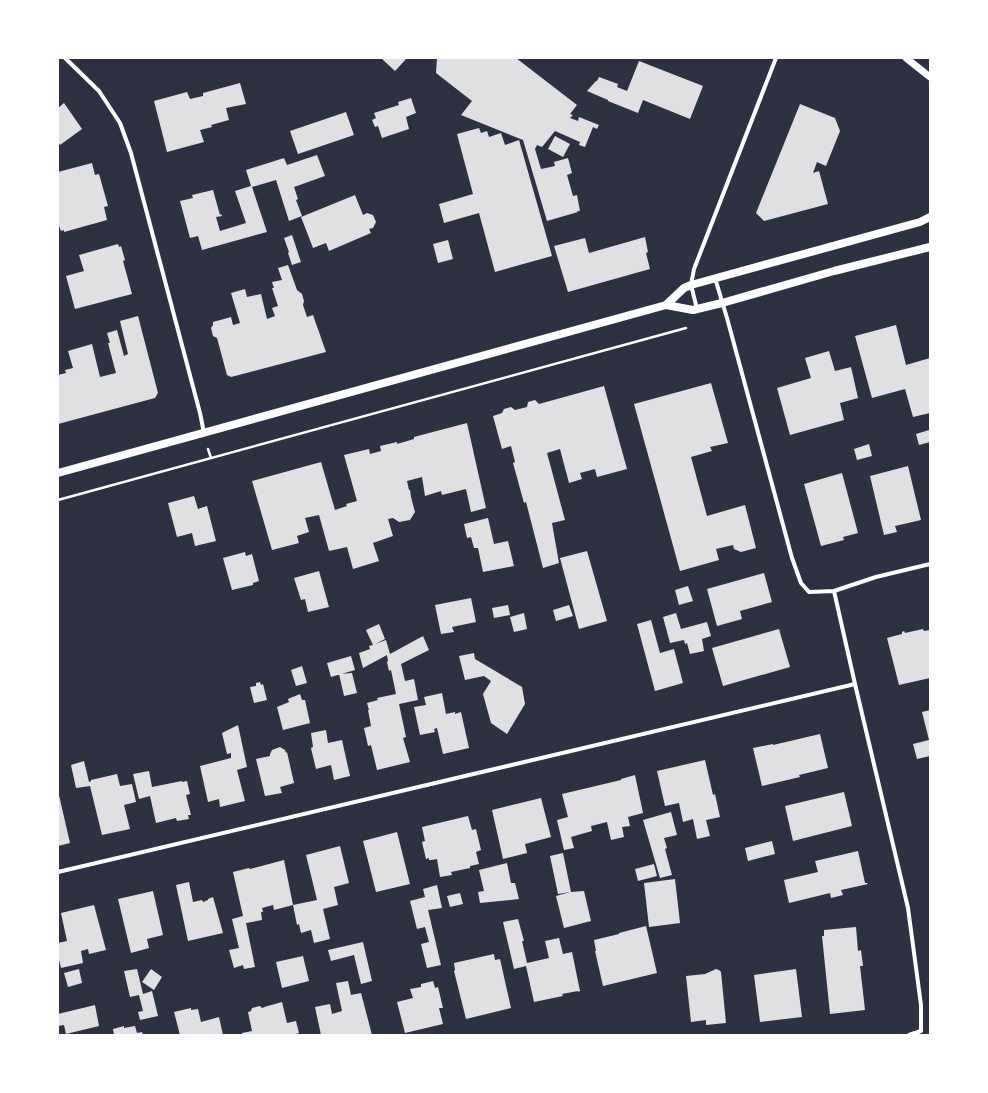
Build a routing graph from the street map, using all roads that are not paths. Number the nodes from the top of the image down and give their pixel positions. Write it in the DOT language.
graph roads {
  1 [pos="65,58"];
  2 [pos="776,58"];
  3 [pos="906,58"];
  4 [pos="930,77"];
  5 [pos="930,217"];
  6 [pos="930,247"];
  7 [pos="715,278"];
  8 [pos="691,285"];
  9 [pos="722,303"];
  10 [pos="666,306"];
  11 [pos="697,309"];
  12 [pos="204,433"];
  13 [pos="58,473"];
  14 [pos="930,564"];
  15 [pos="834,591"];
  16 [pos="855,684"];
  17 [pos="58,872"];
  18 [pos="908,1035"];
  1 -- 12 [label="street"];
  2 -- 8 [label="street"];
  3 -- 4 [label="street"];
  5 -- 7 [label="main road"];
  6 -- 9 [label="main road"];
  7 -- 8 [label="main road"];
  7 -- 9 [label="street"];
  8 -- 10 [label="main road"];
  8 -- 11 [label="street"];
  9 -- 11 [label="main road"];
  9 -- 15 [label="street"];
  10 -- 11 [label="main road"];
  10 -- 12 [label="main road"];
  12 -- 13 [label="main road"];
  14 -- 15 [label="street"];
  15 -- 16 [label="street"];
  16 -- 17 [label="street"];
  16 -- 18 [label="street"];
}
